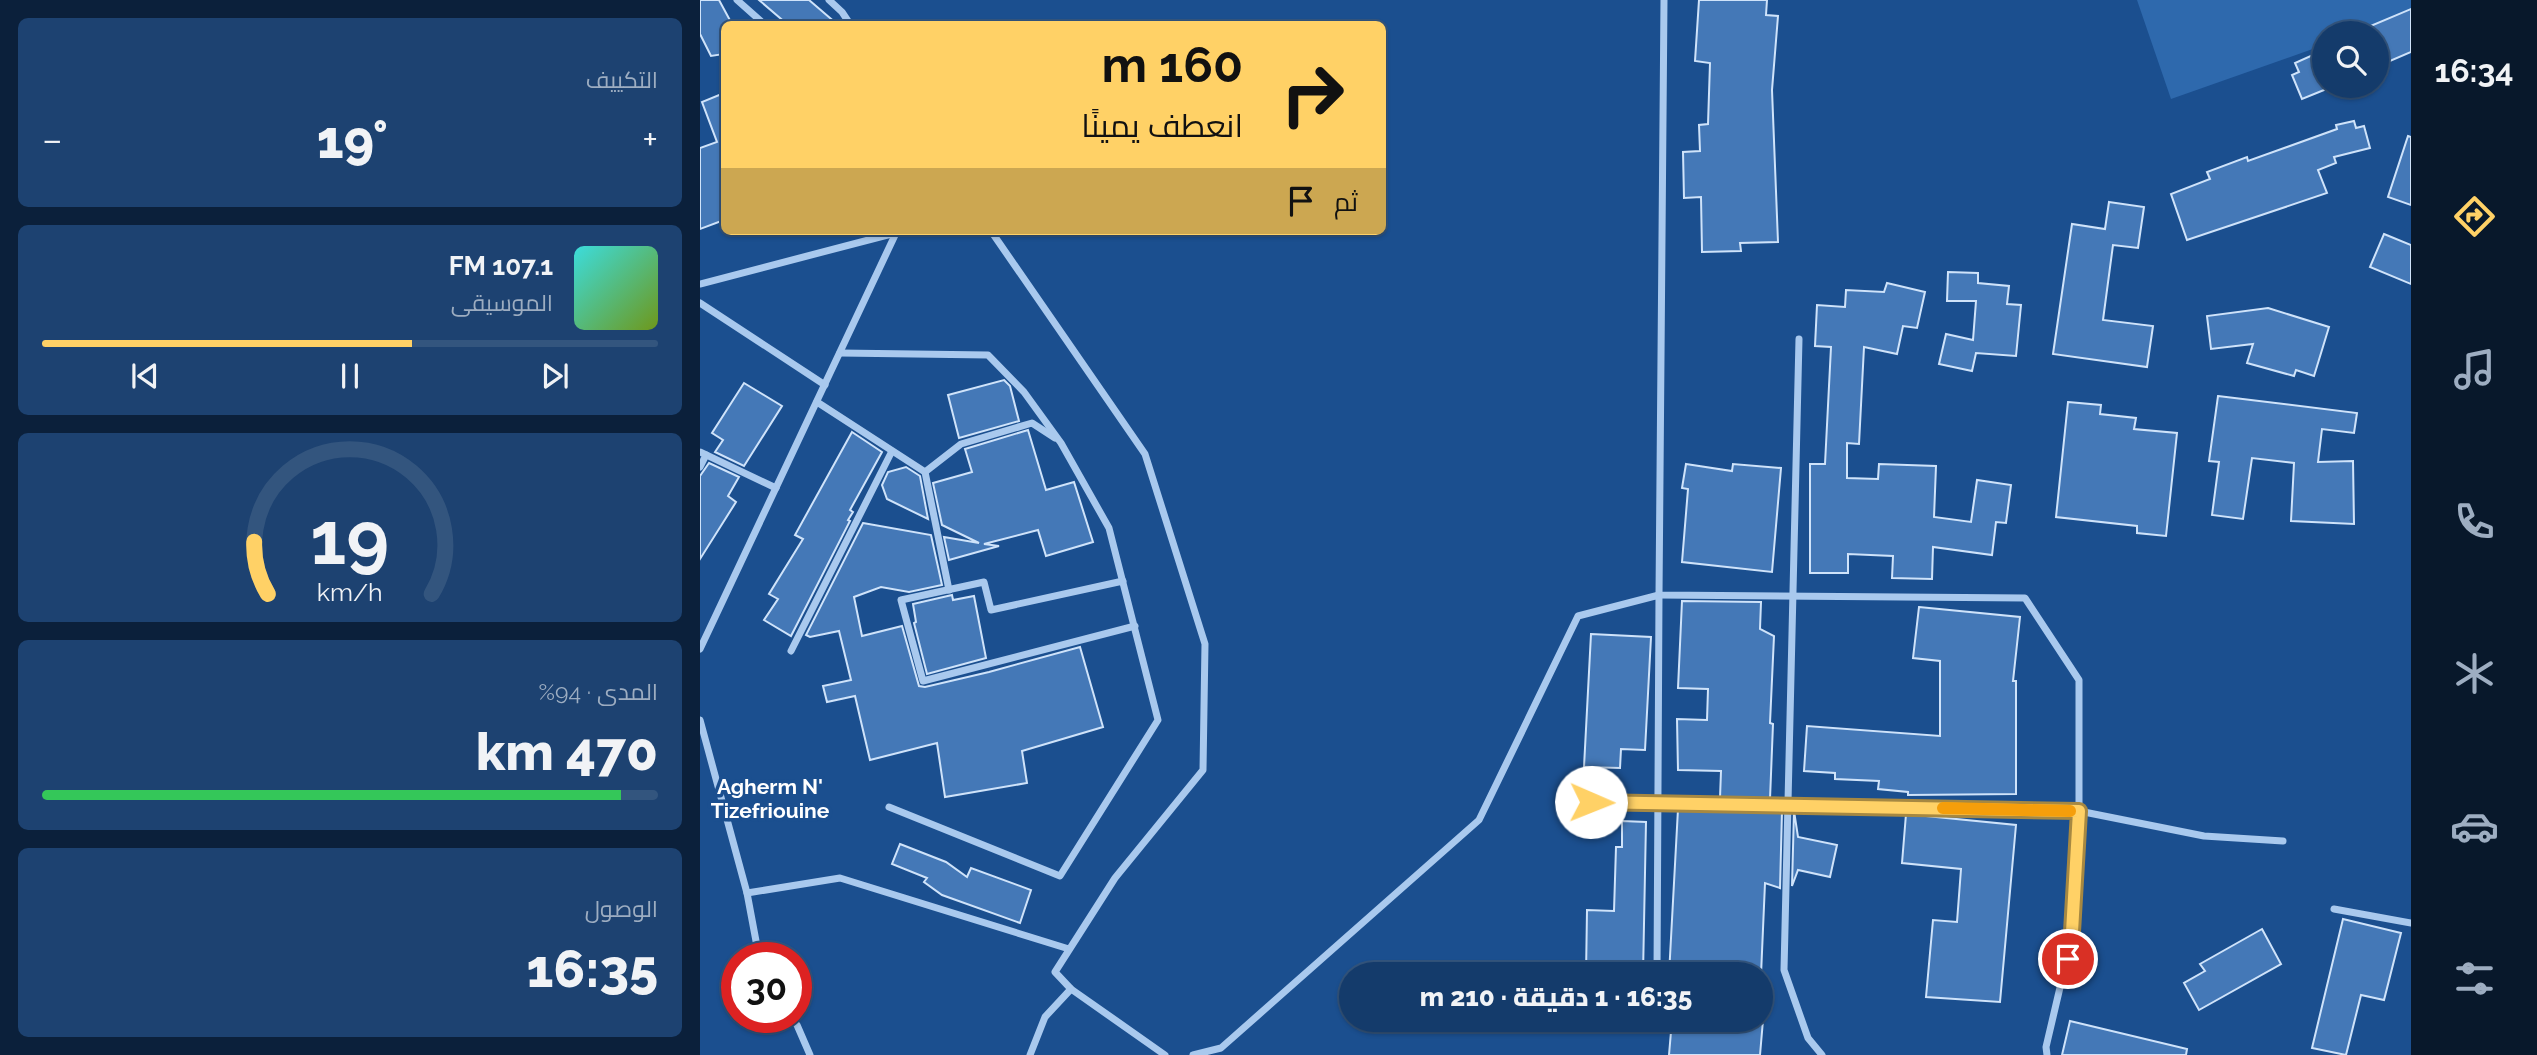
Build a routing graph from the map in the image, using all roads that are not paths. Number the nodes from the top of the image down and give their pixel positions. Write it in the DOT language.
graph roads {
  1 [pos="737,0"];
  2 [pos="829,0"];
  3 [pos="1664,0"];
  4 [pos="761,21"];
  5 [pos="848,21"];
  6 [pos="888,235"];
  7 [pos="899,235"];
  8 [pos="994,235"];
  9 [pos="700,284"];
  10 [pos="700,303"];
  11 [pos="1799,339"];
  12 [pos="840,353"];
  13 [pos="825,385"];
  14 [pos="817,402"];
  15 [pos="1061,443"];
  16 [pos="892,451"];
  17 [pos="703,454"];
  18 [pos="700,467"];
  19 [pos="925,472"];
  20 [pos="776,488"];
  21 [pos="1123,581"];
  22 [pos="948,590"];
  23 [pos="1659,595"];
  24 [pos="1793,596"];
  25 [pos="1135,626"];
  26 [pos="700,649"];
  27 [pos="791,651"];
  28 [pos="700,720"];
  29 [pos="1591,802"];
  30 [pos="1658,803"];
  31 [pos="1788,805"];
  32 [pos="889,807"];
  33 [pos="2079,811"];
  34 [pos="2283,841"];
  35 [pos="747,893"];
  36 [pos="2334,909"];
  37 [pos="2411,923"];
  38 [pos="756,942"];
  39 [pos="1069,949"];
  40 [pos="1657,962"];
  41 [pos="1071,989"];
  42 [pos="800,1033"];
  43 [pos="810,1055"];
  44 [pos="1030,1055"];
  45 [pos="1166,1055"];
  46 [pos="1193,1055"];
  47 [pos="1822,1055"];
  48 [pos="2048,1055"];
  1 -- 4 [label="street"];
  2 -- 5 [label="street"];
  3 -- 23 [label="street"];
  6 -- 9 [label="street"];
  7 -- 12 [label="street"];
  8 -- 39 [label="street"];
  10 -- 13 [label="street"];
  11 -- 24 [label="street"];
  12 -- 13 [label="street"];
  12 -- 15 [label="street"];
  13 -- 14 [label="street"];
  14 -- 16 [label="street"];
  14 -- 20 [label="street"];
  15 -- 19 [label="street"];
  15 -- 21 [label="street"];
  16 -- 19 [label="street"];
  16 -- 27 [label="street"];
  17 -- 18 [label="street"];
  17 -- 20 [label="street"];
  19 -- 22 [label="street"];
  20 -- 26 [label="street"];
  21 -- 22 [label="street"];
  21 -- 25 [label="street"];
  22 -- 25 [label="street"];
  23 -- 24 [label="street"];
  23 -- 30 [label="street"];
  23 -- 46 [label="street"];
  24 -- 31 [label="street"];
  24 -- 33 [label="street"];
  25 -- 32 [label="street"];
  28 -- 35 [label="street"];
  29 -- 30 [label="street"];
  30 -- 31 [label="street"];
  30 -- 40 [label="street"];
  31 -- 33 [label="street"];
  31 -- 47 [label="street"];
  33 -- 34 [label="street"];
  33 -- 48 [label="street"];
  35 -- 38 [label="street"];
  35 -- 39 [label="street"];
  36 -- 37 [label="street"];
  39 -- 41 [label="street"];
  41 -- 44 [label="street"];
  41 -- 45 [label="street"];
  42 -- 43 [label="street"];
}
